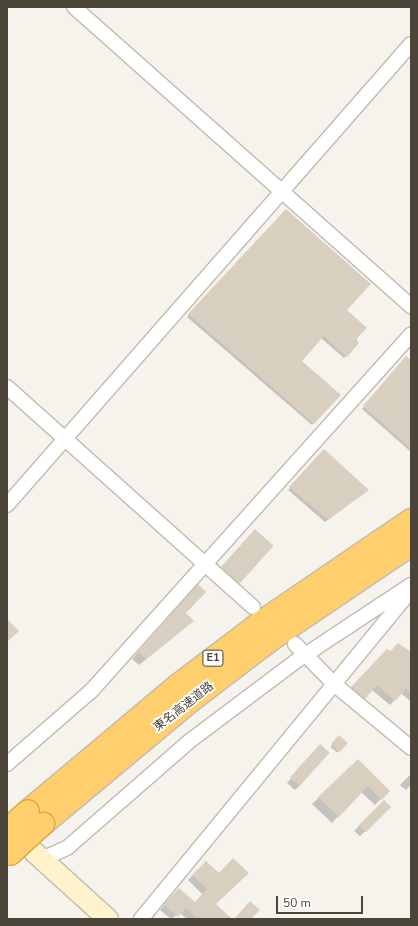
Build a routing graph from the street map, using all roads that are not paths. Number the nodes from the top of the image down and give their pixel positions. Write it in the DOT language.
graph roads {
  1 [pos="74,7"];
  2 [pos="411,44"];
  3 [pos="282,192"];
  4 [pos="411,306"];
  5 [pos="411,334"];
  6 [pos="7,387"];
  7 [pos="64,439"];
  8 [pos="7,504"];
  9 [pos="411,520"];
  10 [pos="411,545"];
  11 [pos="206,565"];
  12 [pos="411,585"];
  13 [pos="411,590"];
  14 [pos="253,607"];
  15 [pos="300,649"];
  16 [pos="334,684"];
  17 [pos="411,748"];
  18 [pos="7,764"];
  19 [pos="35,817"];
  20 [pos="7,830"];
  21 [pos="8,856"];
  22 [pos="38,856"];
  23 [pos="108,919"];
  24 [pos="141,919"];
  1 -- 3 [label="street"];
  2 -- 3 [label="street"];
  3 -- 4 [label="street"];
  3 -- 7 [label="street"];
  5 -- 11 [label="street"];
  6 -- 7 [label="street"];
  7 -- 8 [label="street"];
  7 -- 11 [label="street"];
  9 -- 19 [label="highway, 東名高速道路 / E1"];
  10 -- 19 [label="highway, 東名高速道路 / E1"];
  11 -- 14 [label="street"];
  11 -- 18 [label="street"];
  12 -- 15 [label="street"];
  13 -- 16 [label="street"];
  15 -- 16 [label="street"];
  15 -- 22 [label="street"];
  16 -- 17 [label="street"];
  16 -- 24 [label="street"];
  19 -- 20 [label="highway, 東名高速道路 / E1, bridge"];
  19 -- 21 [label="highway, 東名高速道路 / E1, bridge"];
  22 -- 23 [label="street"];
}
